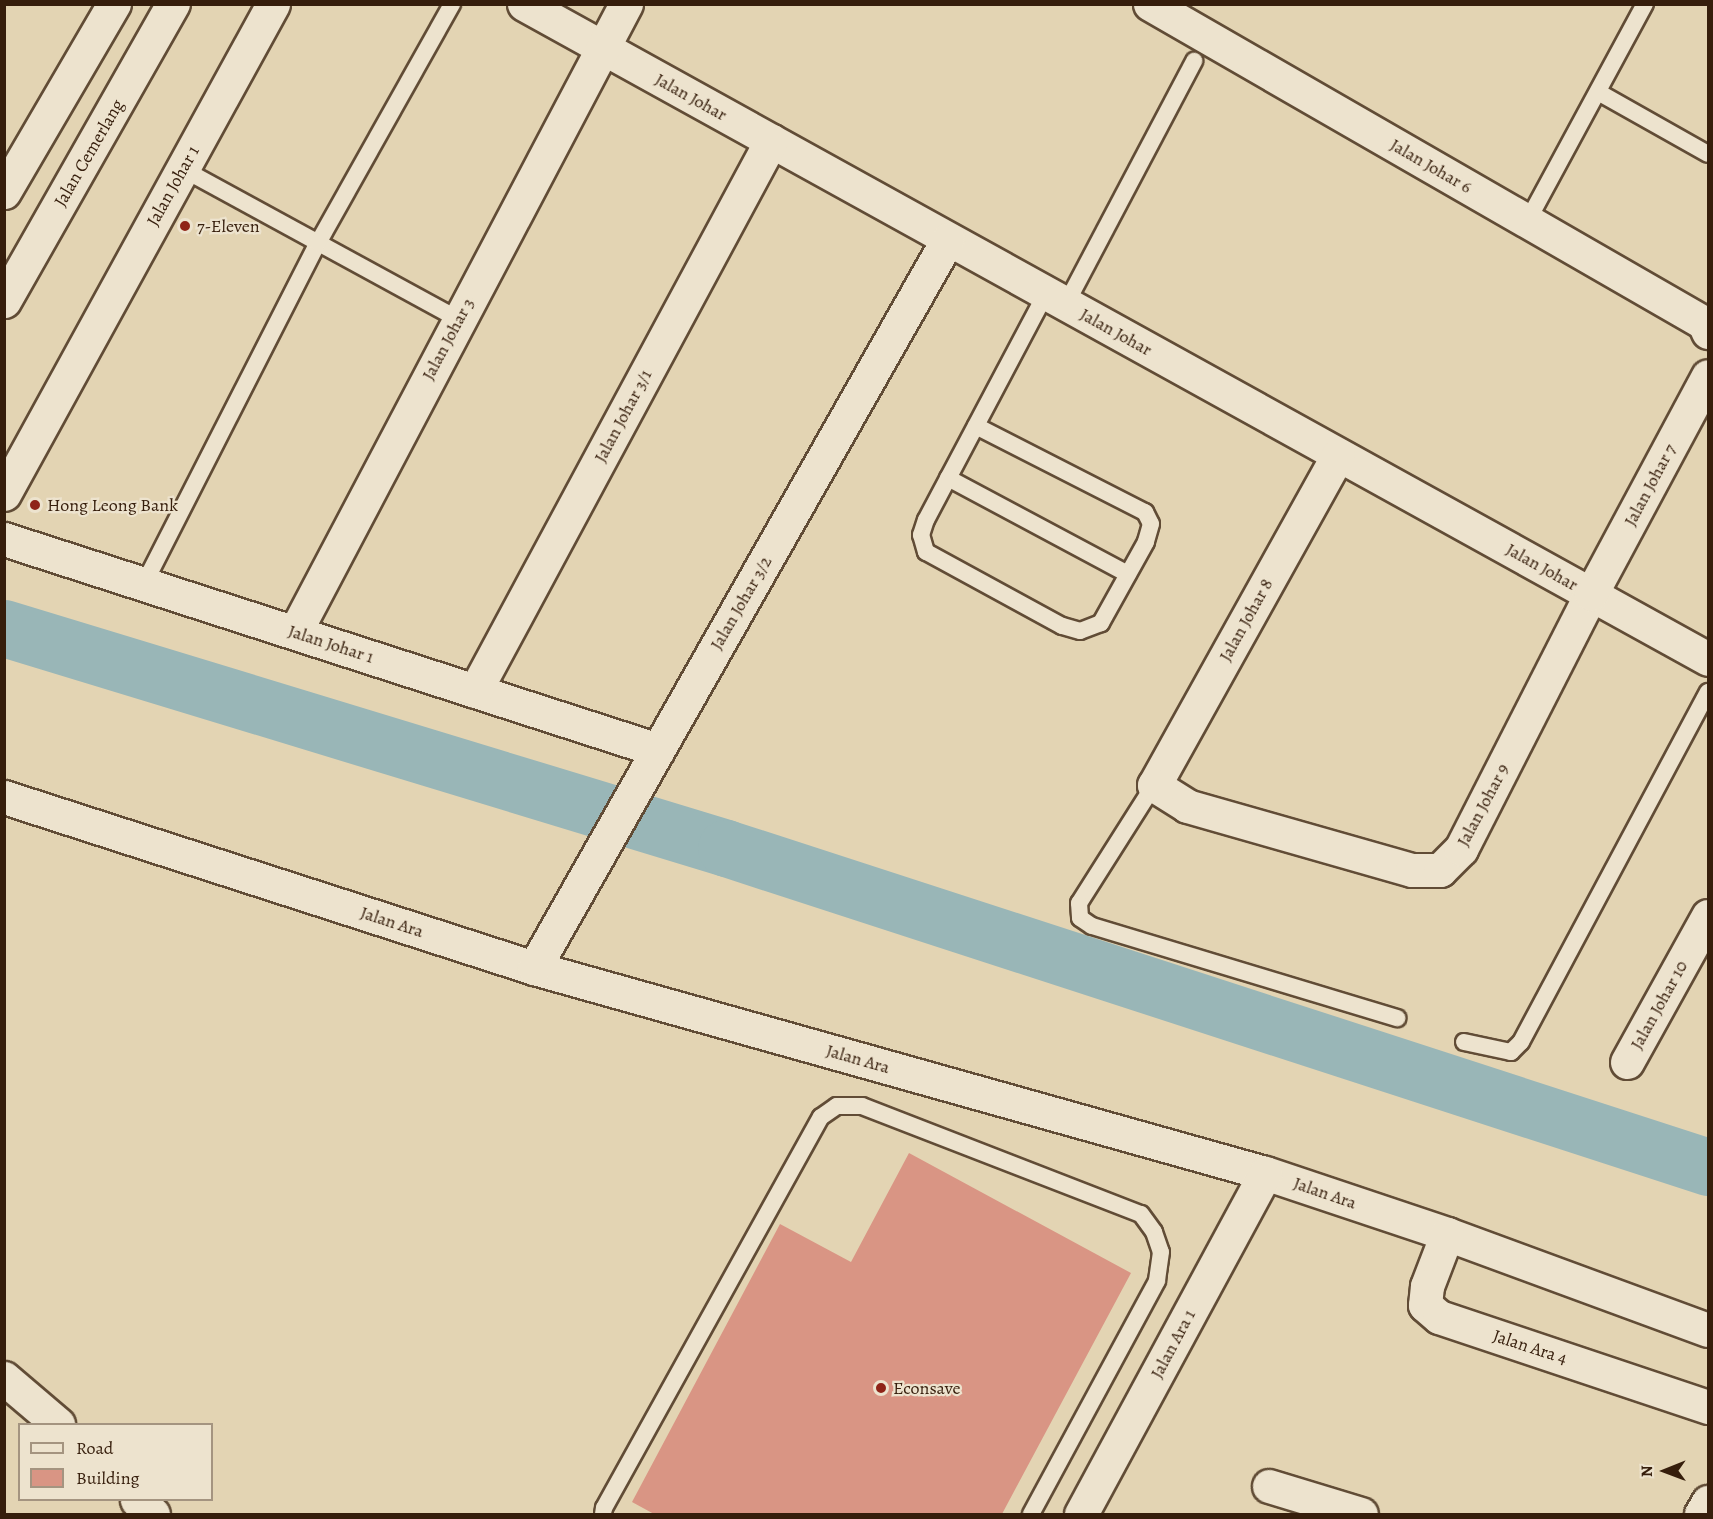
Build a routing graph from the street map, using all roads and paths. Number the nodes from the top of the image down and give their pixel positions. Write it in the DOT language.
graph roads {
  1 [pos="114,4"];
  2 [pos="173,4"];
  3 [pos="273,4"];
  4 [pos="452,4"];
  5 [pos="524,4"];
  6 [pos="626,4"];
  7 [pos="1150,4"];
  8 [pos="1645,4"];
  9 [pos="603,48"];
  10 [pos="1194,61"];
  11 [pos="1598,92"];
  12 [pos="771,141"];
  13 [pos="1708,154"];
  14 [pos="183,169"];
  15 [pos="4,192"];
  16 [pos="1527,222"];
  17 [pos="948,238"];
  18 [pos="318,243"];
  19 [pos="1056,298"];
  20 [pos="4,301"];
  21 [pos="458,319"];
  22 [pos="1708,332"];
  23 [pos="1708,376"];
  24 [pos="976,426"];
  25 [pos="1338,455"];
  26 [pos="948,478"];
  27 [pos="4,494"];
  28 [pos="4,538"];
  29 [pos="1128,574"];
  30 [pos="144,584"];
  31 [pos="1591,594"];
  32 [pos="295,632"];
  33 [pos="1708,659"];
  34 [pos="475,691"];
  35 [pos="1708,692"];
  36 [pos="658,750"];
  37 [pos="1154,785"];
  38 [pos="4,797"];
  39 [pos="1708,916"];
  40 [pos="534,968"];
  41 [pos="1397,1018"];
  42 [pos="1464,1042"];
  43 [pos="1627,1062"];
  44 [pos="1265,1173"];
  45 [pos="1447,1234"];
  46 [pos="1708,1329"];
  47 [pos="4,1378"];
  48 [pos="1708,1407"];
  49 [pos="56,1423"];
  50 [pos="1269,1486"];
  51 [pos="138,1501"];
  52 [pos="1708,1502"];
  53 [pos="153,1515"];
  54 [pos="603,1515"];
  55 [pos="1030,1515"];
  56 [pos="1081,1515"];
  57 [pos="1361,1515"];
  58 [pos="1701,1515"];
  1 -- 15 [label="street"];
  2 -- 20 [label="street, Jalan Cemerlang"];
  3 -- 14 [label="street, Jalan Johar 1"];
  4 -- 18 [label="lane"];
  5 -- 9 [label="street, Jalan Johar"];
  6 -- 9 [label="street, Jalan Johar 3"];
  7 -- 16 [label="street, Jalan Johar 6"];
  8 -- 11 [label="lane"];
  9 -- 12 [label="street, Jalan Johar"];
  9 -- 21 [label="street, Jalan Johar 3"];
  10 -- 19 [label="lane"];
  11 -- 13 [label="lane"];
  11 -- 16 [label="lane"];
  12 -- 17 [label="street, Jalan Johar"];
  12 -- 34 [label="street, Jalan Johar 3/1"];
  14 -- 18 [label="lane"];
  14 -- 27 [label="street, Jalan Johar 1"];
  16 -- 22 [label="street, Jalan Johar 6"];
  17 -- 19 [label="street, Jalan Johar"];
  17 -- 36 [label="street, Jalan Johar 3/2"];
  18 -- 21 [label="lane"];
  18 -- 30 [label="lane"];
  19 -- 24 [label="lane"];
  19 -- 25 [label="street, Jalan Johar"];
  21 -- 32 [label="street, Jalan Johar 3"];
  23 -- 31 [label="street, Jalan Johar 7"];
  24 -- 26 [label="lane"];
  24 -- 29 [label="lane"];
  25 -- 31 [label="street, Jalan Johar"];
  25 -- 37 [label="street, Jalan Johar 8"];
  26 -- 29 [label="lane"];
  26 -- 29 [label="lane"];
  28 -- 30 [label="street, Jalan Johar 1"];
  30 -- 32 [label="street, Jalan Johar 1"];
  31 -- 33 [label="street, Jalan Johar"];
  31 -- 37 [label="street, Jalan Johar 9"];
  32 -- 34 [label="street, Jalan Johar 1"];
  34 -- 36 [label="street, Jalan Johar 1"];
  35 -- 42 [label="lane"];
  36 -- 40 [label="street, Jalan Johar 3/2"];
  37 -- 41 [label="lane"];
  38 -- 40 [label="street, Jalan Ara"];
  39 -- 43 [label="street, Jalan Johar 10"];
  40 -- 44 [label="street, Jalan Ara"];
  44 -- 45 [label="street, Jalan Ara"];
  44 -- 56 [label="street, Jalan Ara 1"];
  45 -- 46 [label="street, Jalan Ara"];
  45 -- 48 [label="street, Jalan Ara 4"];
  47 -- 49 [label="street"];
  50 -- 57 [label="street"];
  51 -- 53 [label="street"];
  52 -- 58 [label="street"];
  54 -- 55 [label="lane"];
}
